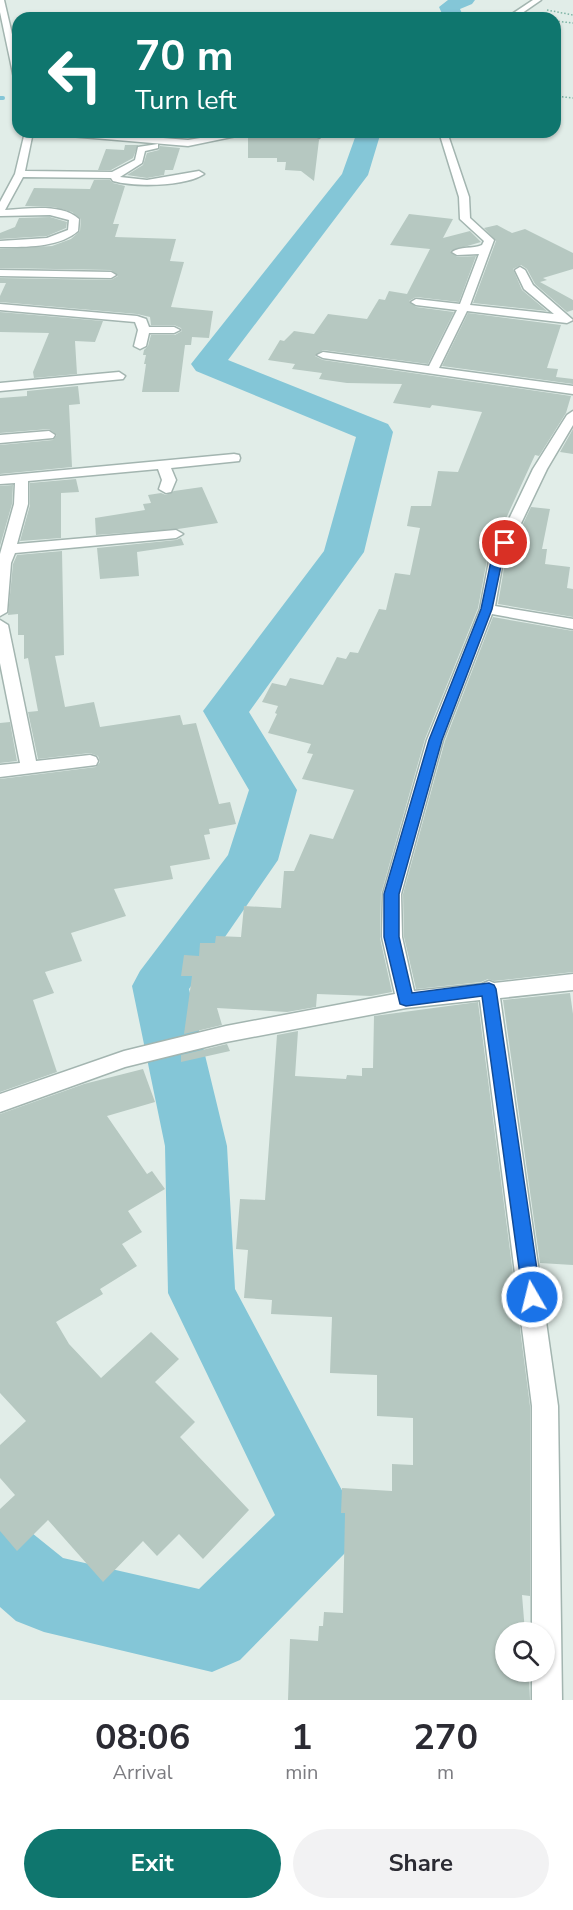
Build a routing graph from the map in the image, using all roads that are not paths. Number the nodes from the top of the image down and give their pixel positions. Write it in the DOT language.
graph roads {
  1 [pos="538,0"];
  2 [pos="1,3"];
  3 [pos="519,12"];
  4 [pos="11,47"];
  5 [pos="0,49"];
  6 [pos="12,51"];
  7 [pos="27,138"];
  8 [pos="129,138"];
  9 [pos="218,138"];
  10 [pos="445,138"];
  11 [pos="155,146"];
  12 [pos="20,174"];
  13 [pos="200,174"];
  14 [pos="114,175"];
  15 [pos="4,197"];
  16 [pos="0,212"];
  17 [pos="0,244"];
  18 [pos="486,247"];
  19 [pos="458,252"];
  20 [pos="0,262"];
  21 [pos="29,263"];
  22 [pos="520,270"];
  23 [pos="0,273"];
  24 [pos="111,275"];
  25 [pos="416,302"];
  26 [pos="0,307"];
  27 [pos="464,307"];
  28 [pos="569,322"];
  29 [pos="144,330"];
  30 [pos="174,330"];
  31 [pos="140,346"];
  32 [pos="322,355"];
  33 [pos="432,371"];
  34 [pos="120,376"];
  35 [pos="0,387"];
  36 [pos="573,390"];
  37 [pos="573,415"];
  38 [pos="49,435"];
  39 [pos="0,439"];
  40 [pos="234,458"];
  41 [pos="163,465"];
  42 [pos="22,478"];
  43 [pos="0,480"];
  44 [pos="166,489"];
  45 [pos="176,534"];
  46 [pos="9,549"];
  47 [pos="487,609"];
  48 [pos="0,612"];
  49 [pos="573,624"];
  50 [pos="0,626"];
  51 [pos="90,761"];
  52 [pos="29,767"];
  53 [pos="0,771"];
  54 [pos="573,982"];
  55 [pos="489,989"];
  56 [pos="406,1000"];
  57 [pos="0,1102"];
  58 [pos="547,1700"];
  1 -- 3 [label="street"];
  2 -- 4 [label="street"];
  4 -- 5 [label="street"];
  4 -- 6 [label="street"];
  7 -- 12 [label="street"];
  8 -- 9 [label="street"];
  10 -- 18 [label="street"];
  11 -- 14 [label="street"];
  12 -- 14 [label="street"];
  12 -- 15 [label="street"];
  13 -- 14 [label="street"];
  15 -- 16 [label="street"];
  16 -- 17 [label="street"];
  18 -- 19 [label="street"];
  18 -- 27 [label="street"];
  20 -- 21 [label="street"];
  22 -- 28 [label="street"];
  23 -- 24 [label="street"];
  25 -- 27 [label="street"];
  26 -- 29 [label="street"];
  27 -- 28 [label="street"];
  27 -- 33 [label="street"];
  29 -- 30 [label="street"];
  29 -- 31 [label="street"];
  32 -- 33 [label="street"];
  33 -- 36 [label="street"];
  34 -- 35 [label="street"];
  37 -- 47 [label="street"];
  38 -- 39 [label="street"];
  40 -- 41 [label="street"];
  41 -- 42 [label="street"];
  41 -- 44 [label="street"];
  42 -- 43 [label="street"];
  42 -- 46 [label="street"];
  45 -- 46 [label="street"];
  46 -- 48 [label="street"];
  47 -- 49 [label="street"];
  47 -- 56 [label="street"];
  50 -- 52 [label="street"];
  51 -- 52 [label="street"];
  52 -- 53 [label="street"];
  54 -- 55 [label="street"];
  55 -- 56 [label="street"];
  55 -- 58 [label="street"];
  56 -- 57 [label="street"];
}
